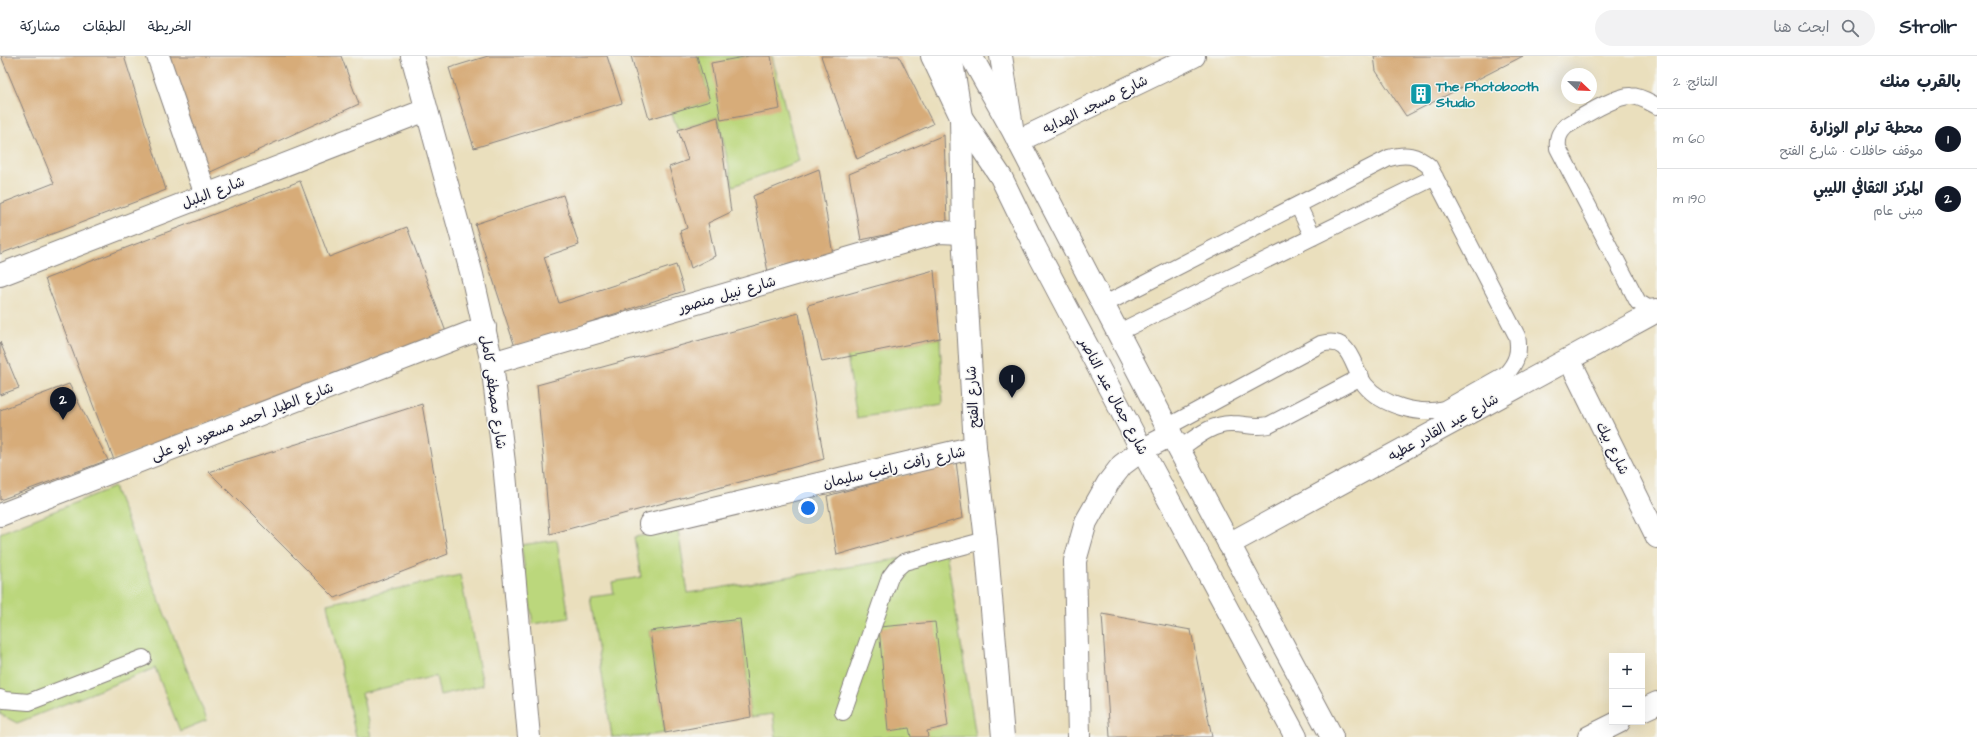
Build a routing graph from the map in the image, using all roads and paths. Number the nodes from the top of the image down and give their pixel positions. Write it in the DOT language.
graph roads {
  1 [pos="158,56"];
  2 [pos="412,56"];
  3 [pos="932,56"];
  4 [pos="951,56"];
  5 [pos="971,56"];
  6 [pos="1001,56"];
  7 [pos="1194,56"];
  8 [pos="1657,106"];
  9 [pos="426,110"];
  10 [pos="961,117"];
  11 [pos="1015,136"];
  12 [pos="1435,177"];
  13 [pos="206,195"];
  14 [pos="1298,205"];
  15 [pos="963,233"];
  16 [pos="1312,237"];
  17 [pos="0,275"];
  18 [pos="1103,305"];
  19 [pos="1657,306"];
  20 [pos="1657,311"];
  21 [pos="485,327"];
  22 [pos="1117,332"];
  23 [pos="1569,359"];
  24 [pos="492,363"];
  25 [pos="1361,377"];
  26 [pos="1172,437"];
  27 [pos="975,447"];
  28 [pos="1142,450"];
  29 [pos="0,515"];
  30 [pos="650,524"];
  31 [pos="1657,537"];
  32 [pos="986,540"];
  33 [pos="1229,544"];
  34 [pos="143,658"];
  35 [pos="0,698"];
  36 [pos="1657,703"];
  37 [pos="1645,709"];
  38 [pos="843,712"];
  39 [pos="1613,725"];
  40 [pos="529,737"];
  41 [pos="1003,737"];
  42 [pos="1079,737"];
  43 [pos="1296,737"];
  44 [pos="1332,737"];
  45 [pos="1589,737"];
  1 -- 13 [label="street"];
  2 -- 9 [label="street, شارع مصطفى كامل"];
  3 -- 10 [label="street, شارع جمال عبد الناصر"];
  4 -- 10 [label="street, شارع الفتح"];
  5 -- 11 [label="street"];
  6 -- 11 [label="street"];
  7 -- 11 [label="street, شارع مسجد الهدايه"];
  8 -- 19 [label="lane"];
  9 -- 13 [label="street, شارع البلبل"];
  9 -- 21 [label="street, شارع مصطفى كامل"];
  10 -- 15 [label="street, شارع الفتح"];
  10 -- 28 [label="street, شارع جمال عبد الناصر"];
  11 -- 18 [label="street"];
  12 -- 14 [label="lane"];
  12 -- 16 [label="lane"];
  12 -- 25 [label="lane"];
  13 -- 17 [label="street, شارع البلبل"];
  14 -- 16 [label="lane"];
  14 -- 18 [label="lane"];
  15 -- 24 [label="street, شارع نبيل منصور"];
  15 -- 27 [label="street, شارع الفتح"];
  16 -- 22 [label="lane"];
  18 -- 22 [label="street"];
  20 -- 23 [label="street, شارع عبد القادر عطيه"];
  21 -- 24 [label="street, شارع مصطفى كامل"];
  21 -- 29 [label="street, شارع الطيار احمد مسعود ابو على"];
  22 -- 26 [label="street"];
  23 -- 31 [label="street, شارع بيك"];
  23 -- 33 [label="street, شارع عبد القادر عطيه"];
  24 -- 40 [label="street, شارع مصطفى كامل"];
  25 -- 26 [label="lane"];
  25 -- 26 [label="lane"];
  26 -- 28 [label="street"];
  26 -- 33 [label="street"];
  27 -- 30 [label="street, شارع رأفت راغب سليمان"];
  27 -- 32 [label="street, شارع الفتح"];
  28 -- 42 [label="street"];
  28 -- 43 [label="street, شارع جمال عبد الناصر"];
  32 -- 38 [label="lane"];
  32 -- 41 [label="street, شارع الفتح"];
  33 -- 44 [label="street"];
  34 -- 35 [label="lane"];
  36 -- 37 [label="street"];
  39 -- 45 [label="street"];
}
